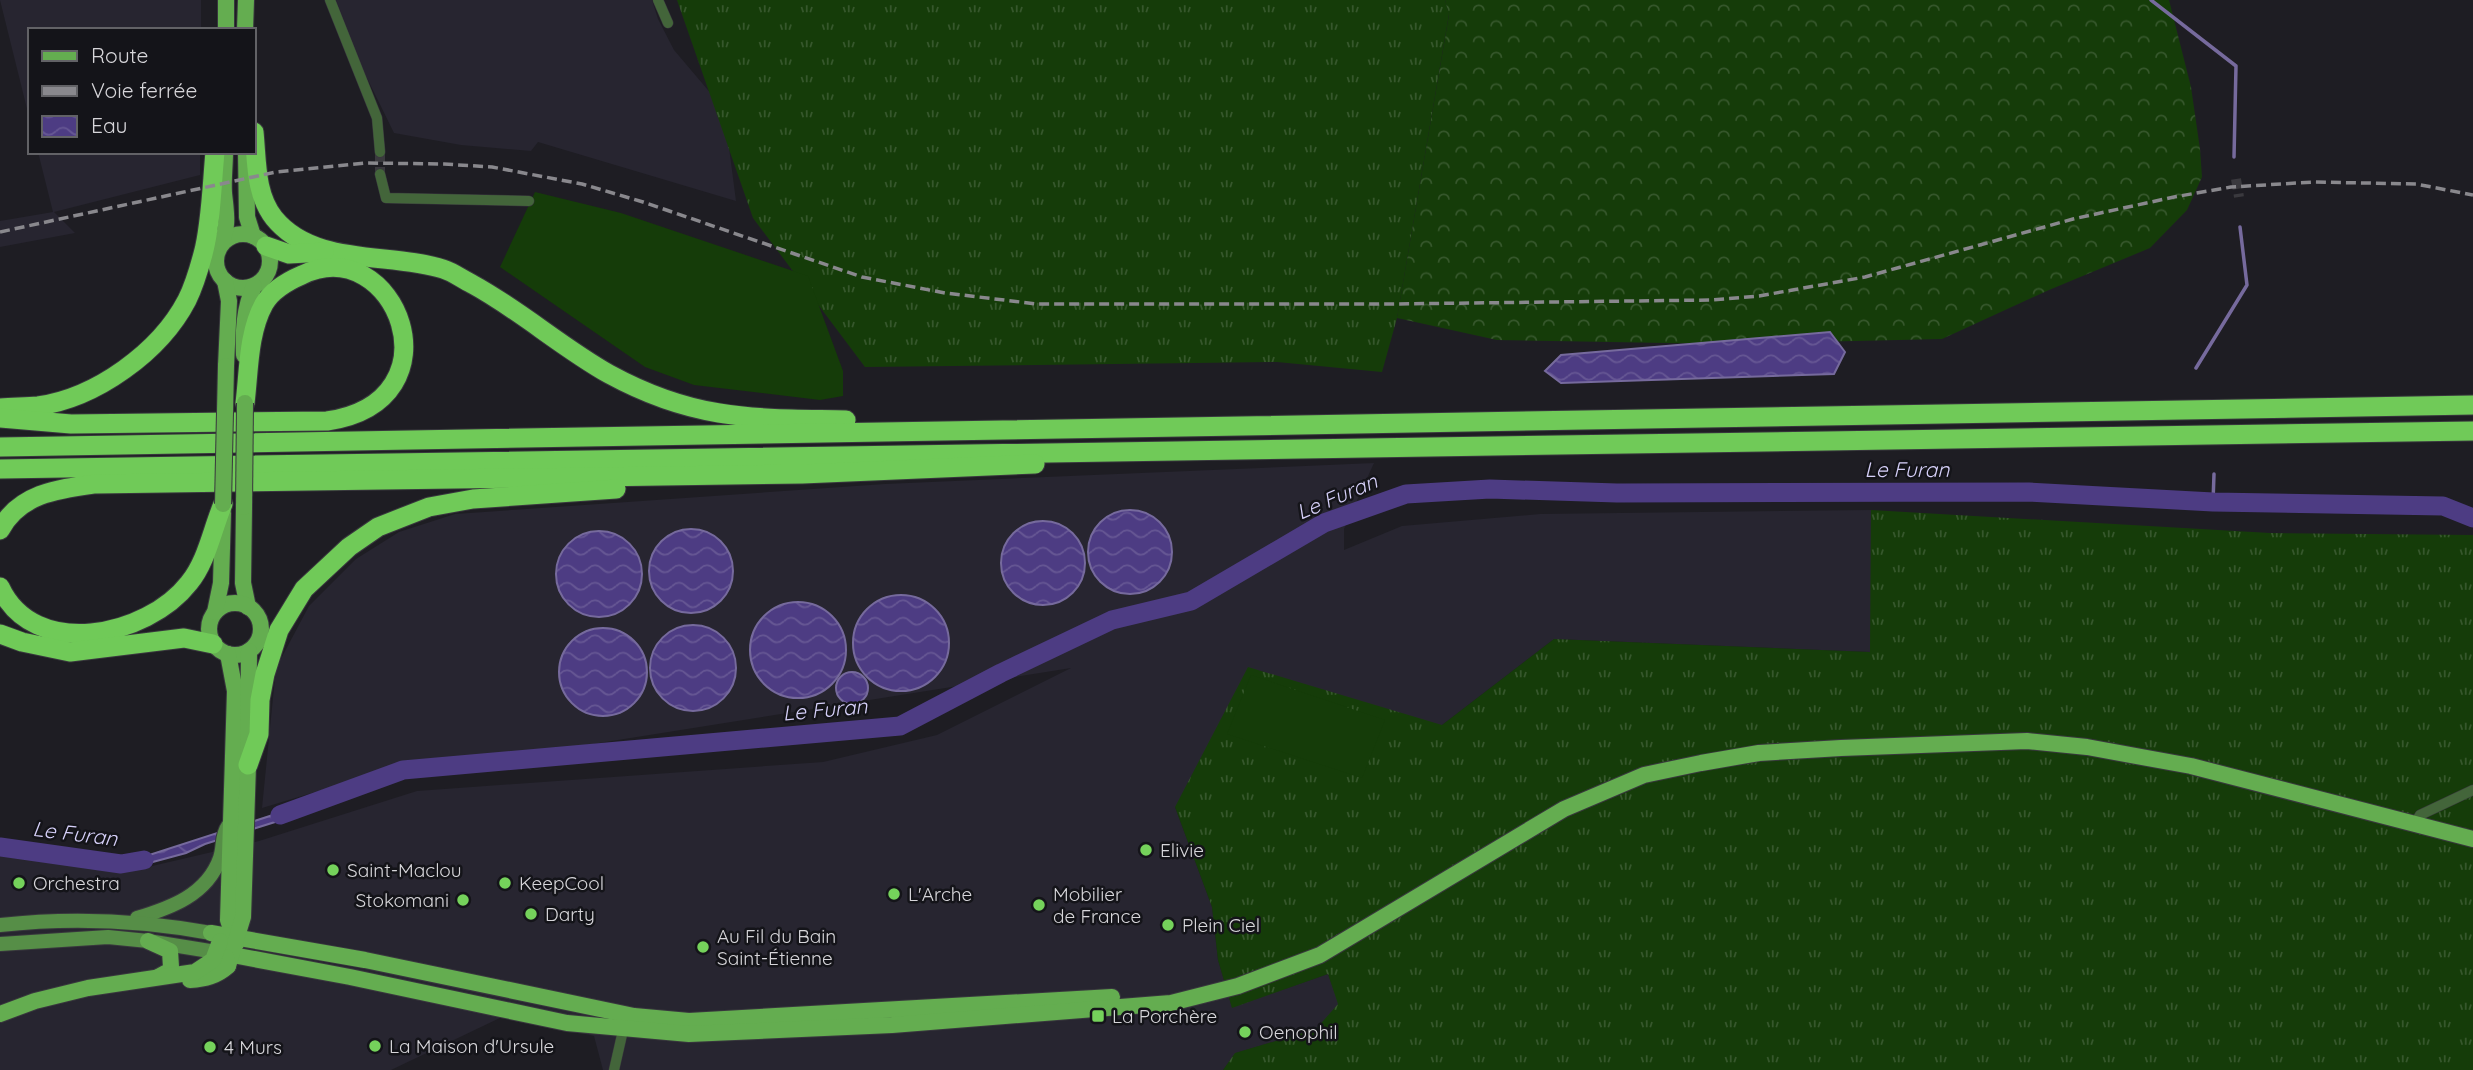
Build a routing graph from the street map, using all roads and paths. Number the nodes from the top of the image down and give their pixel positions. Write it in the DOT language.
graph roads {
  1 [pos="226,0"];
  2 [pos="246,0"];
  3 [pos="330,0"];
  4 [pos="658,0"];
  5 [pos="668,23"];
  6 [pos="226,28"];
  7 [pos="245,28"];
  8 [pos="380,152"];
  9 [pos="215,154"];
  10 [pos="225,154"];
  11 [pos="246,154"];
  12 [pos="256,154"];
  13 [pos="380,174"];
  14 [pos="529,201"];
  15 [pos="259,241"];
  16 [pos="222,244"];
  17 [pos="328,251"];
  18 [pos="225,281"];
  19 [pos="254,286"];
  20 [pos="245,403"];
  21 [pos="2473,405"];
  22 [pos="0,408"];
  23 [pos="0,418"];
  24 [pos="2473,430"];
  25 [pos="876,432"];
  26 [pos="0,447"];
  27 [pos="1104,451"];
  28 [pos="0,469"];
  29 [pos="802,474"];
  30 [pos="223,504"];
  31 [pos="0,530"];
  32 [pos="0,587"];
  33 [pos="248,607"];
  34 [pos="215,612"];
  35 [pos="0,634"];
  36 [pos="221,650"];
  37 [pos="248,651"];
  38 [pos="248,765"];
  39 [pos="2473,790"];
  40 [pos="231,822"];
  41 [pos="2414,824"];
  42 [pos="2473,839"];
  43 [pos="128,921"];
  44 [pos="0,925"];
  45 [pos="148,941"];
  46 [pos="0,944"];
  47 [pos="229,944"];
  48 [pos="291,946"];
  49 [pos="149,981"];
  50 [pos="1209,993"];
  51 [pos="534,995"];
  52 [pos="0,1014"];
  53 [pos="532,1016"];
  54 [pos="634,1016"];
  55 [pos="622,1028"];
  56 [pos="614,1070"];
  1 -- 6 [label="main road"];
  2 -- 7 [label="main road"];
  3 -- 8 [label="street"];
  4 -- 5 [label="street"];
  9 -- 22 [label="highway"];
  10 -- 16 [label="main road"];
  11 -- 15 [label="main road"];
  12 -- 17 [label="highway"];
  13 -- 14 [label="street"];
  15 -- 16 [label="main road"];
  15 -- 17 [label="highway"];
  15 -- 19 [label="main road"];
  16 -- 18 [label="main road"];
  17 -- 25 [label="highway"];
  18 -- 19 [label="main road"];
  18 -- 30 [label="main road, bridge"];
  19 -- 20 [label="main road"];
  20 -- 23 [label="highway"];
  20 -- 33 [label="main road, bridge"];
  21 -- 25 [label="highway"];
  24 -- 27 [label="highway"];
  25 -- 26 [label="highway"];
  27 -- 28 [label="highway"];
  27 -- 29 [label="highway"];
  29 -- 31 [label="highway"];
  29 -- 38 [label="highway"];
  30 -- 32 [label="highway"];
  30 -- 34 [label="main road"];
  33 -- 34 [label="main road"];
  33 -- 37 [label="main road"];
  34 -- 36 [label="main road"];
  35 -- 36 [label="highway"];
  36 -- 37 [label="main road"];
  36 -- 40 [label="main road"];
  37 -- 38 [label="main road"];
  38 -- 47 [label="main road"];
  39 -- 41 [label="street"];
  40 -- 43 [label="main road"];
  40 -- 47 [label="main road"];
  41 -- 42 [label="main road"];
  41 -- 50 [label="main road"];
  43 -- 44 [label="main road"];
  43 -- 47 [label="main road"];
  45 -- 46 [label="main road"];
  45 -- 47 [label="main road"];
  45 -- 49 [label="main road"];
  47 -- 48 [label="main road"];
  47 -- 48 [label="main road"];
  47 -- 49 [label="main road"];
  47 -- 53 [label="main road"];
  48 -- 51 [label="main road"];
  49 -- 52 [label="main road"];
  50 -- 54 [label="main road"];
  50 -- 55 [label="main road"];
  51 -- 53 [label="main road"];
  51 -- 54 [label="main road"];
  53 -- 55 [label="main road"];
  54 -- 55 [label="street"];
  55 -- 56 [label="street"];
}
